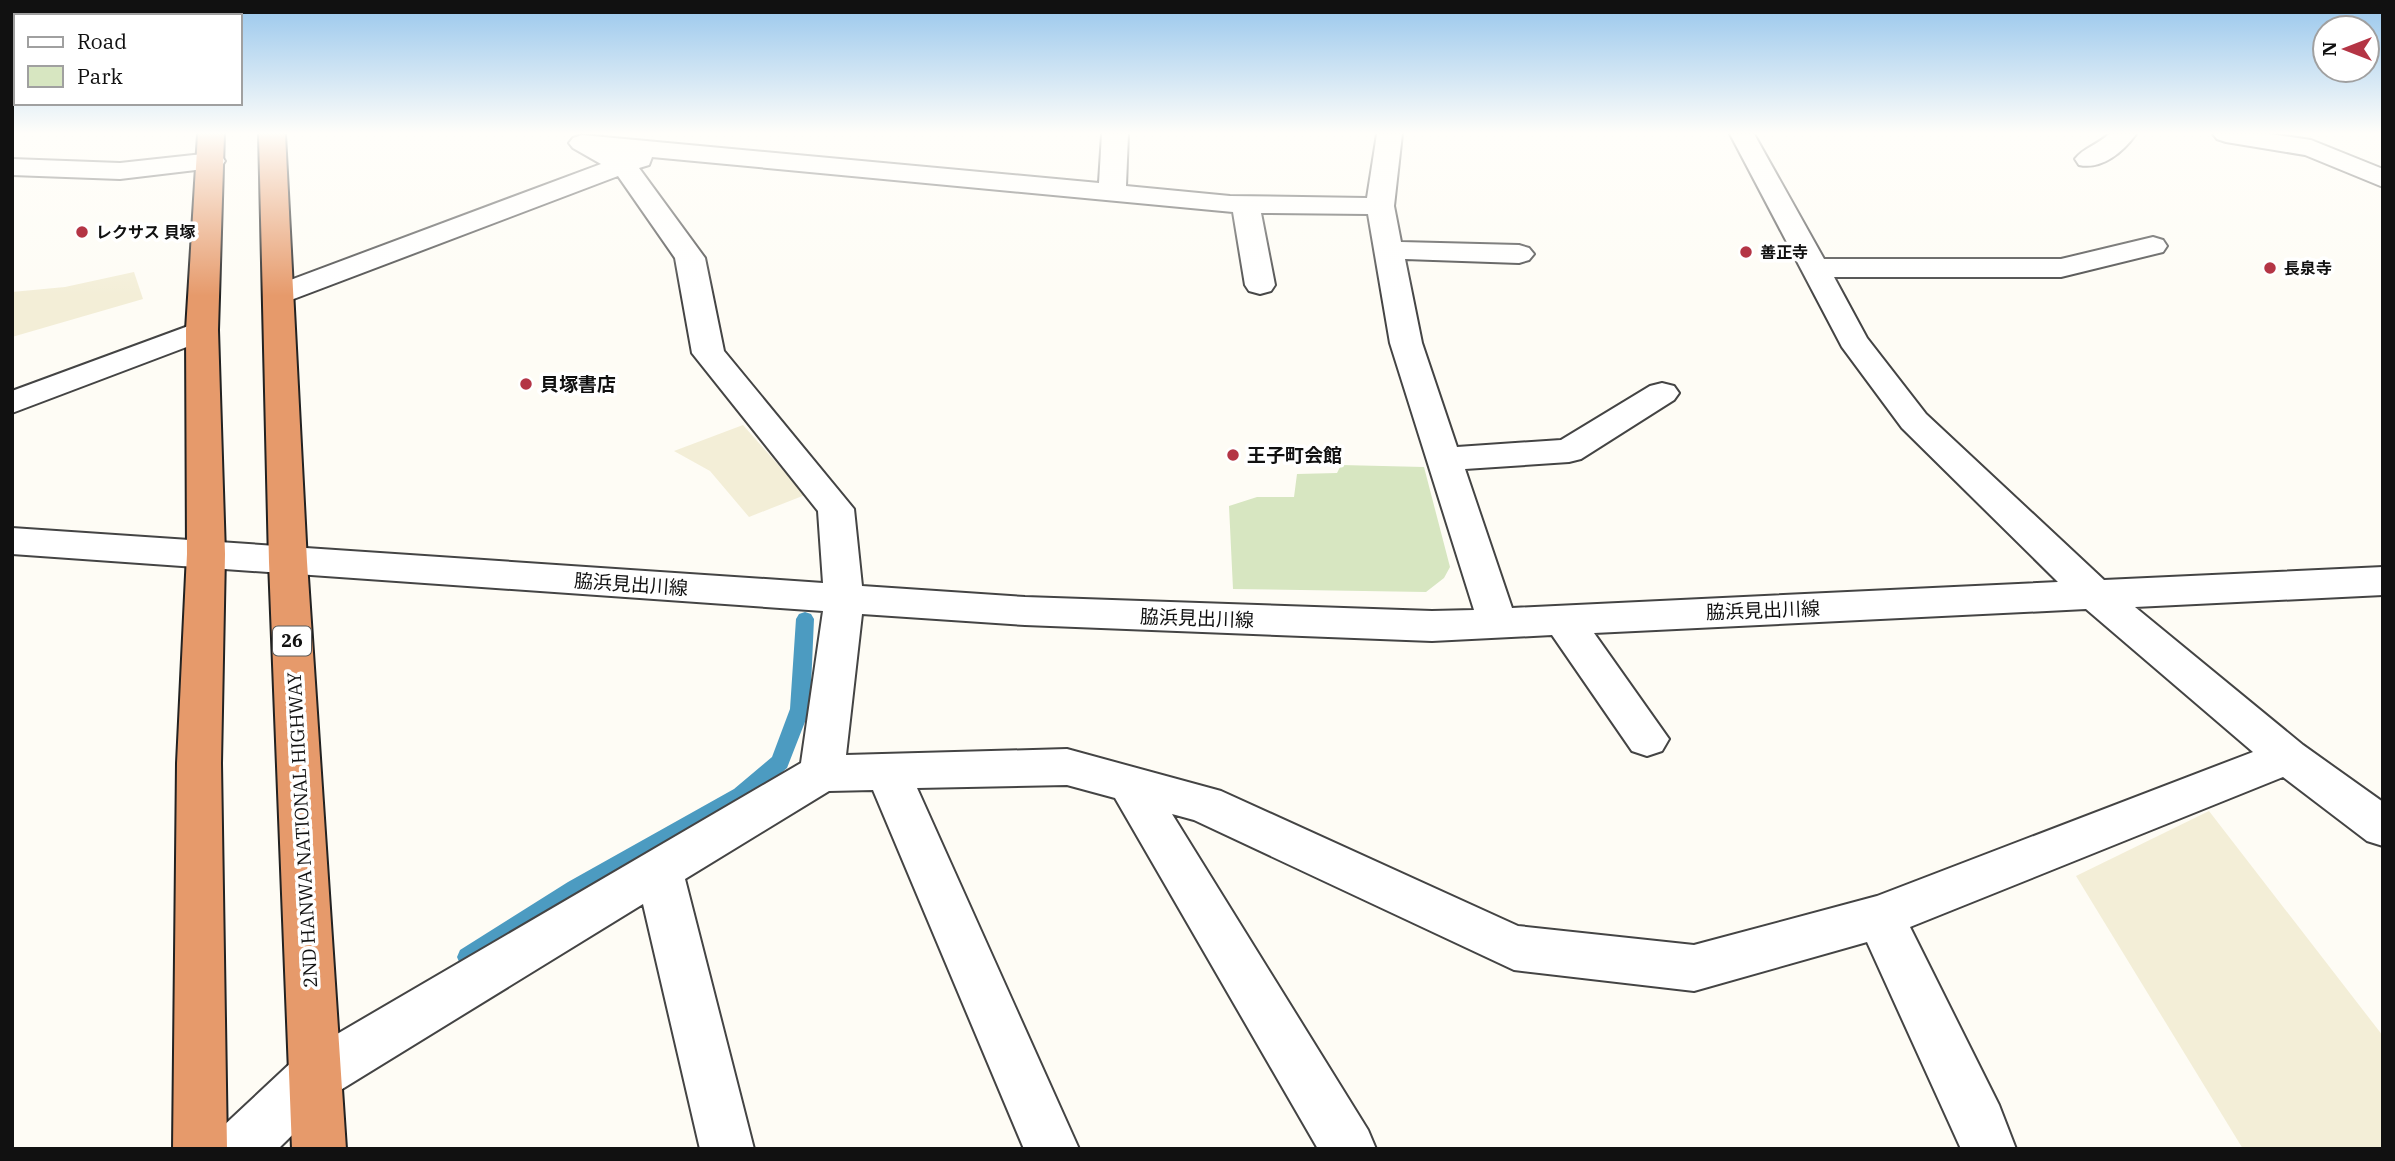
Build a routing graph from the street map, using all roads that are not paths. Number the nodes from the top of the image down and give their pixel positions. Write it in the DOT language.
graph roads {
  1 [pos="209,188"];
  2 [pos="275,188"];
  3 [pos="564,188"];
  4 [pos="640,188"];
  5 [pos="1072,188"];
  6 [pos="1112,188"];
  7 [pos="1382,188"];
  8 [pos="1771,188"];
  9 [pos="1112,192"];
  10 [pos="1246,204"];
  11 [pos="1380,206"];
  12 [pos="2153,246"];
  13 [pos="1389,250"];
  14 [pos="1520,254"];
  15 [pos="1814,268"];
  16 [pos="1261,285"];
  17 [pos="280,294"];
  18 [pos="202,330"];
  19 [pos="1662,393"];
  20 [pos="12,403"];
  21 [pos="1445,459"];
  22 [pos="12,541"];
  23 [pos="206,554"];
  24 [pos="288,562"];
  25 [pos="2383,581"];
  26 [pos="2096,596"];
  27 [pos="844,598"];
  28 [pos="1562,618"];
  29 [pos="1497,621"];
  30 [pos="1647,739"];
  31 [pos="2288,757"];
  32 [pos="888,772"];
  33 [pos="822,773"];
  34 [pos="1130,785"];
  35 [pos="2383,827"];
  36 [pos="659,870"];
  37 [pos="1880,917"];
  38 [pos="315,1076"];
  39 [pos="200,1149"];
  40 [pos="238,1149"];
  41 [pos="319,1149"];
  42 [pos="727,1149"];
  43 [pos="1052,1149"];
  44 [pos="1349,1149"];
  45 [pos="1989,1149"];
  1 -- 18 [label="highway"];
  2 -- 17 [label="highway, 2ND HANWA NATIONAL HIGHWAY / 26"];
  3 -- 17 [label="street"];
  4 -- 27 [label="street"];
  5 -- 9 [label="street"];
  6 -- 9 [label="street"];
  7 -- 11 [label="street"];
  8 -- 15 [label="street"];
  9 -- 10 [label="street"];
  10 -- 11 [label="street"];
  10 -- 16 [label="street"];
  11 -- 13 [label="street"];
  12 -- 15 [label="street"];
  13 -- 14 [label="street"];
  13 -- 21 [label="street"];
  15 -- 26 [label="street"];
  17 -- 24 [label="highway, 2ND HANWA NATIONAL HIGHWAY / 26"];
  18 -- 20 [label="street"];
  18 -- 23 [label="highway"];
  19 -- 21 [label="street"];
  21 -- 29 [label="street"];
  22 -- 23 [label="street, 脇浜見出川線"];
  23 -- 24 [label="street, 脇浜見出川線"];
  23 -- 39 [label="highway"];
  24 -- 27 [label="street, 脇浜見出川線"];
  24 -- 38 [label="highway, 2ND HANWA NATIONAL HIGHWAY / 26"];
  25 -- 26 [label="street, 脇浜見出川線"];
  26 -- 28 [label="street, 脇浜見出川線"];
  26 -- 31 [label="street"];
  27 -- 29 [label="street, 脇浜見出川線"];
  27 -- 33 [label="street"];
  28 -- 29 [label="street, 脇浜見出川線"];
  28 -- 30 [label="street"];
  31 -- 35 [label="street"];
  31 -- 37 [label="street"];
  32 -- 33 [label="street"];
  32 -- 34 [label="street"];
  32 -- 43 [label="street"];
  33 -- 36 [label="street"];
  34 -- 37 [label="street"];
  34 -- 44 [label="street"];
  36 -- 38 [label="street"];
  36 -- 42 [label="street"];
  37 -- 45 [label="street"];
  38 -- 40 [label="street"];
  38 -- 41 [label="highway, 2ND HANWA NATIONAL HIGHWAY / 26"];
}
